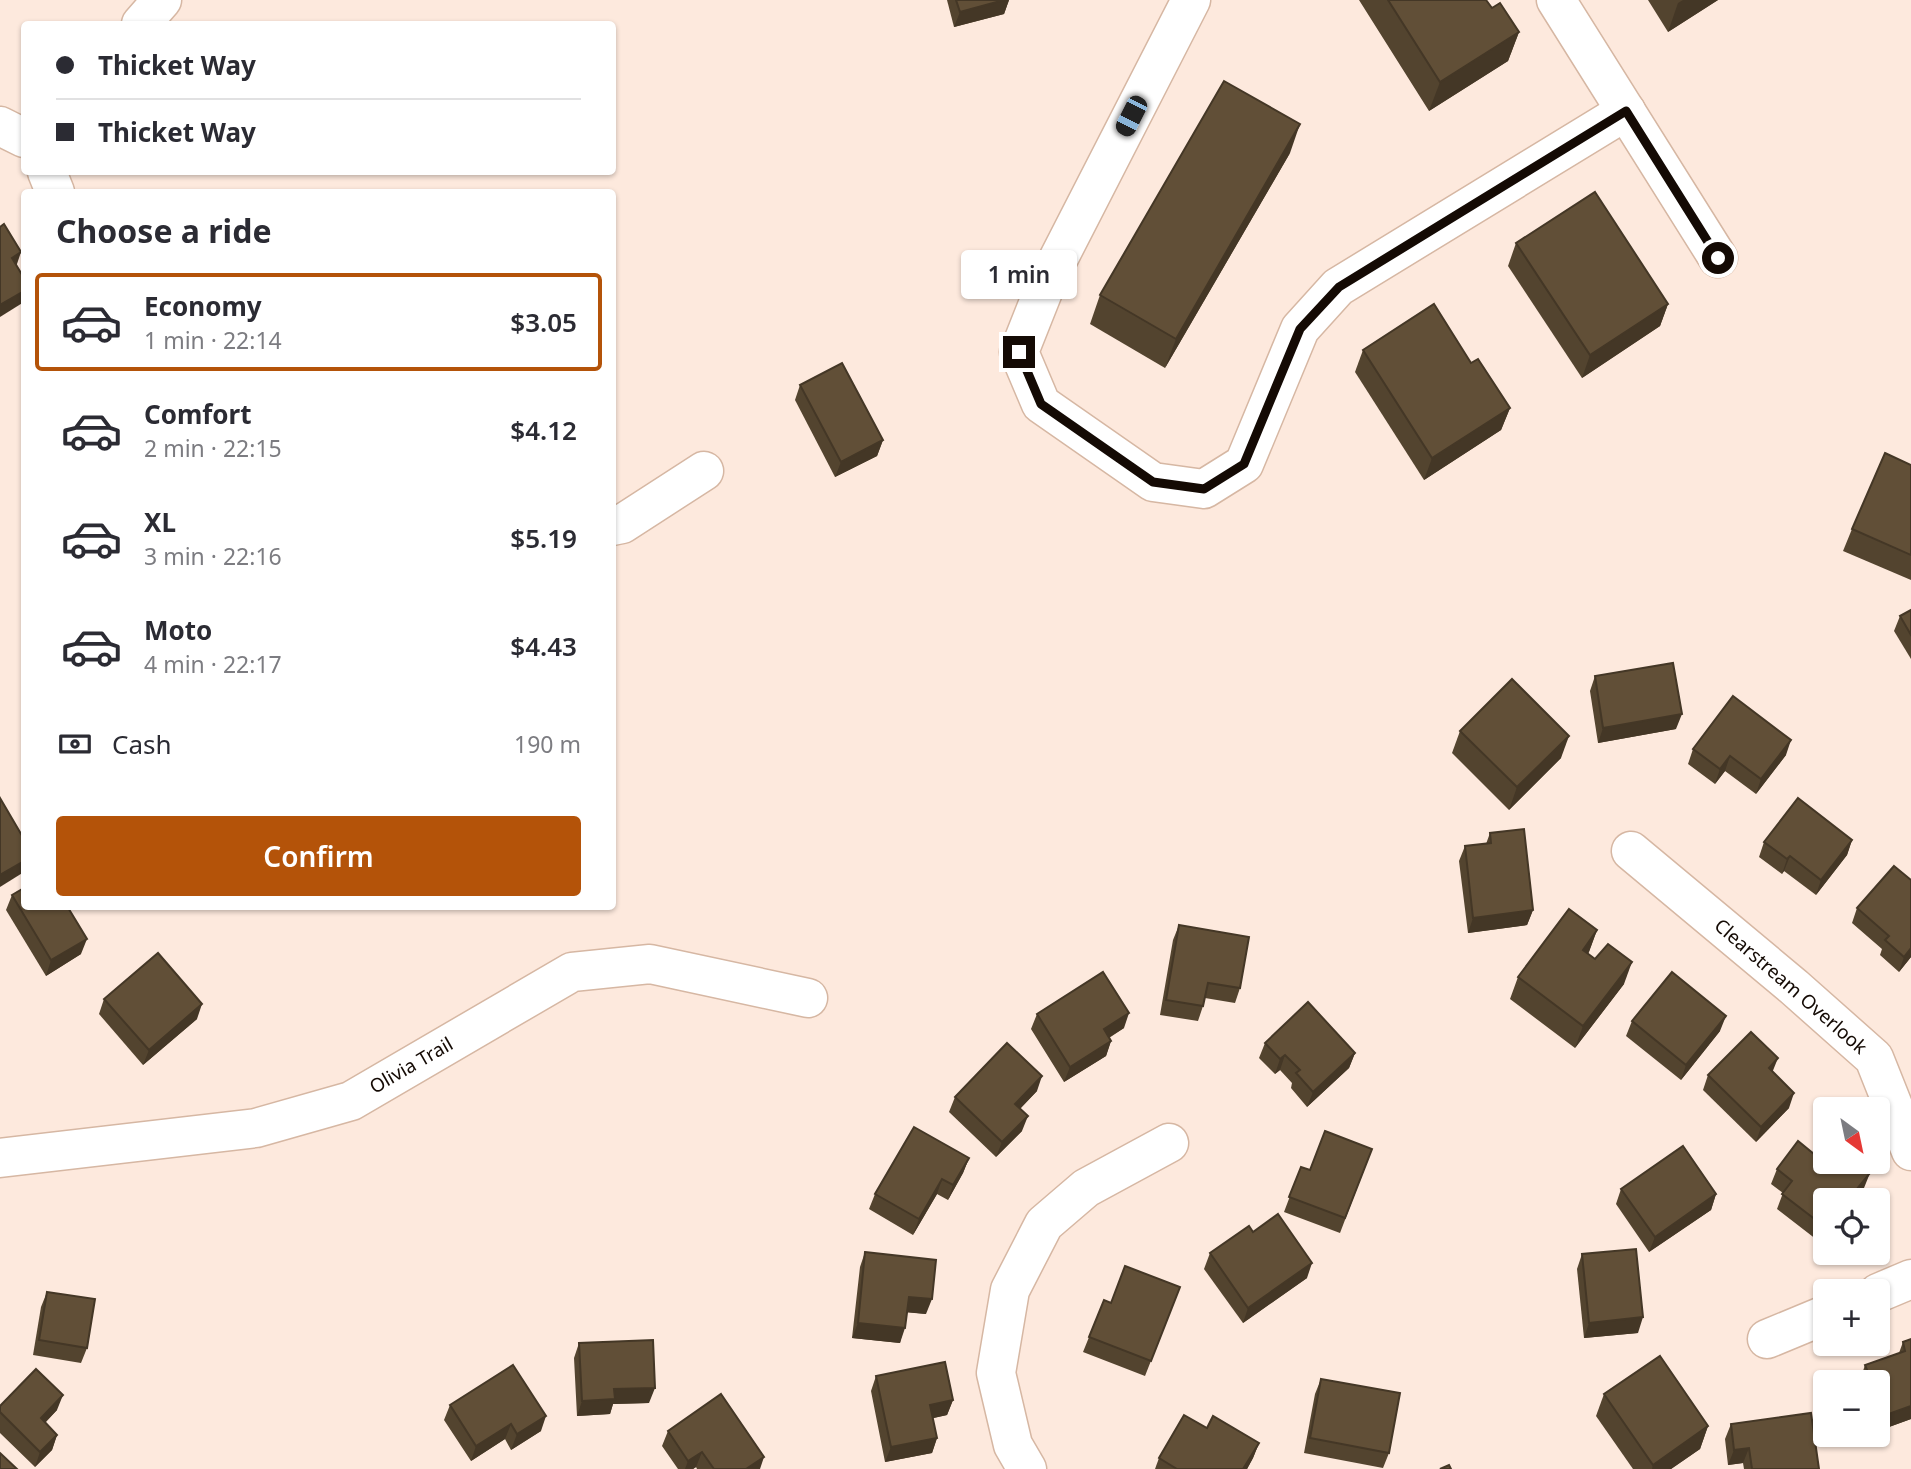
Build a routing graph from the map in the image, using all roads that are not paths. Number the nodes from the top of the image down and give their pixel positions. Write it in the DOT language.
graph roads {
  1 [pos="162,0"];
  2 [pos="1191,0"];
  3 [pos="1556,0"];
  4 [pos="144,21"];
  5 [pos="1626,111"];
  6 [pos="0,126"];
  7 [pos="21,136"];
  8 [pos="1718,258"];
  9 [pos="704,471"];
  10 [pos="616,525"];
  11 [pos="1631,851"];
  12 [pos="808,998"];
  13 [pos="1169,1143"];
  14 [pos="1911,1151"];
  15 [pos="0,1158"];
  16 [pos="1911,1279"];
  17 [pos="1890,1288"];
  18 [pos="1813,1320"];
  19 [pos="1767,1339"];
  20 [pos="1027,1469"];
  1 -- 4 [label="street"];
  2 -- 5 [label="street"];
  3 -- 5 [label="street"];
  5 -- 8 [label="street"];
  6 -- 7 [label="street"];
  9 -- 10 [label="street"];
  11 -- 14 [label="street, Clearstream Overlook"];
  12 -- 15 [label="street, Olivia Trail"];
  13 -- 20 [label="street"];
  16 -- 17 [label="street"];
  18 -- 19 [label="street"];
}
